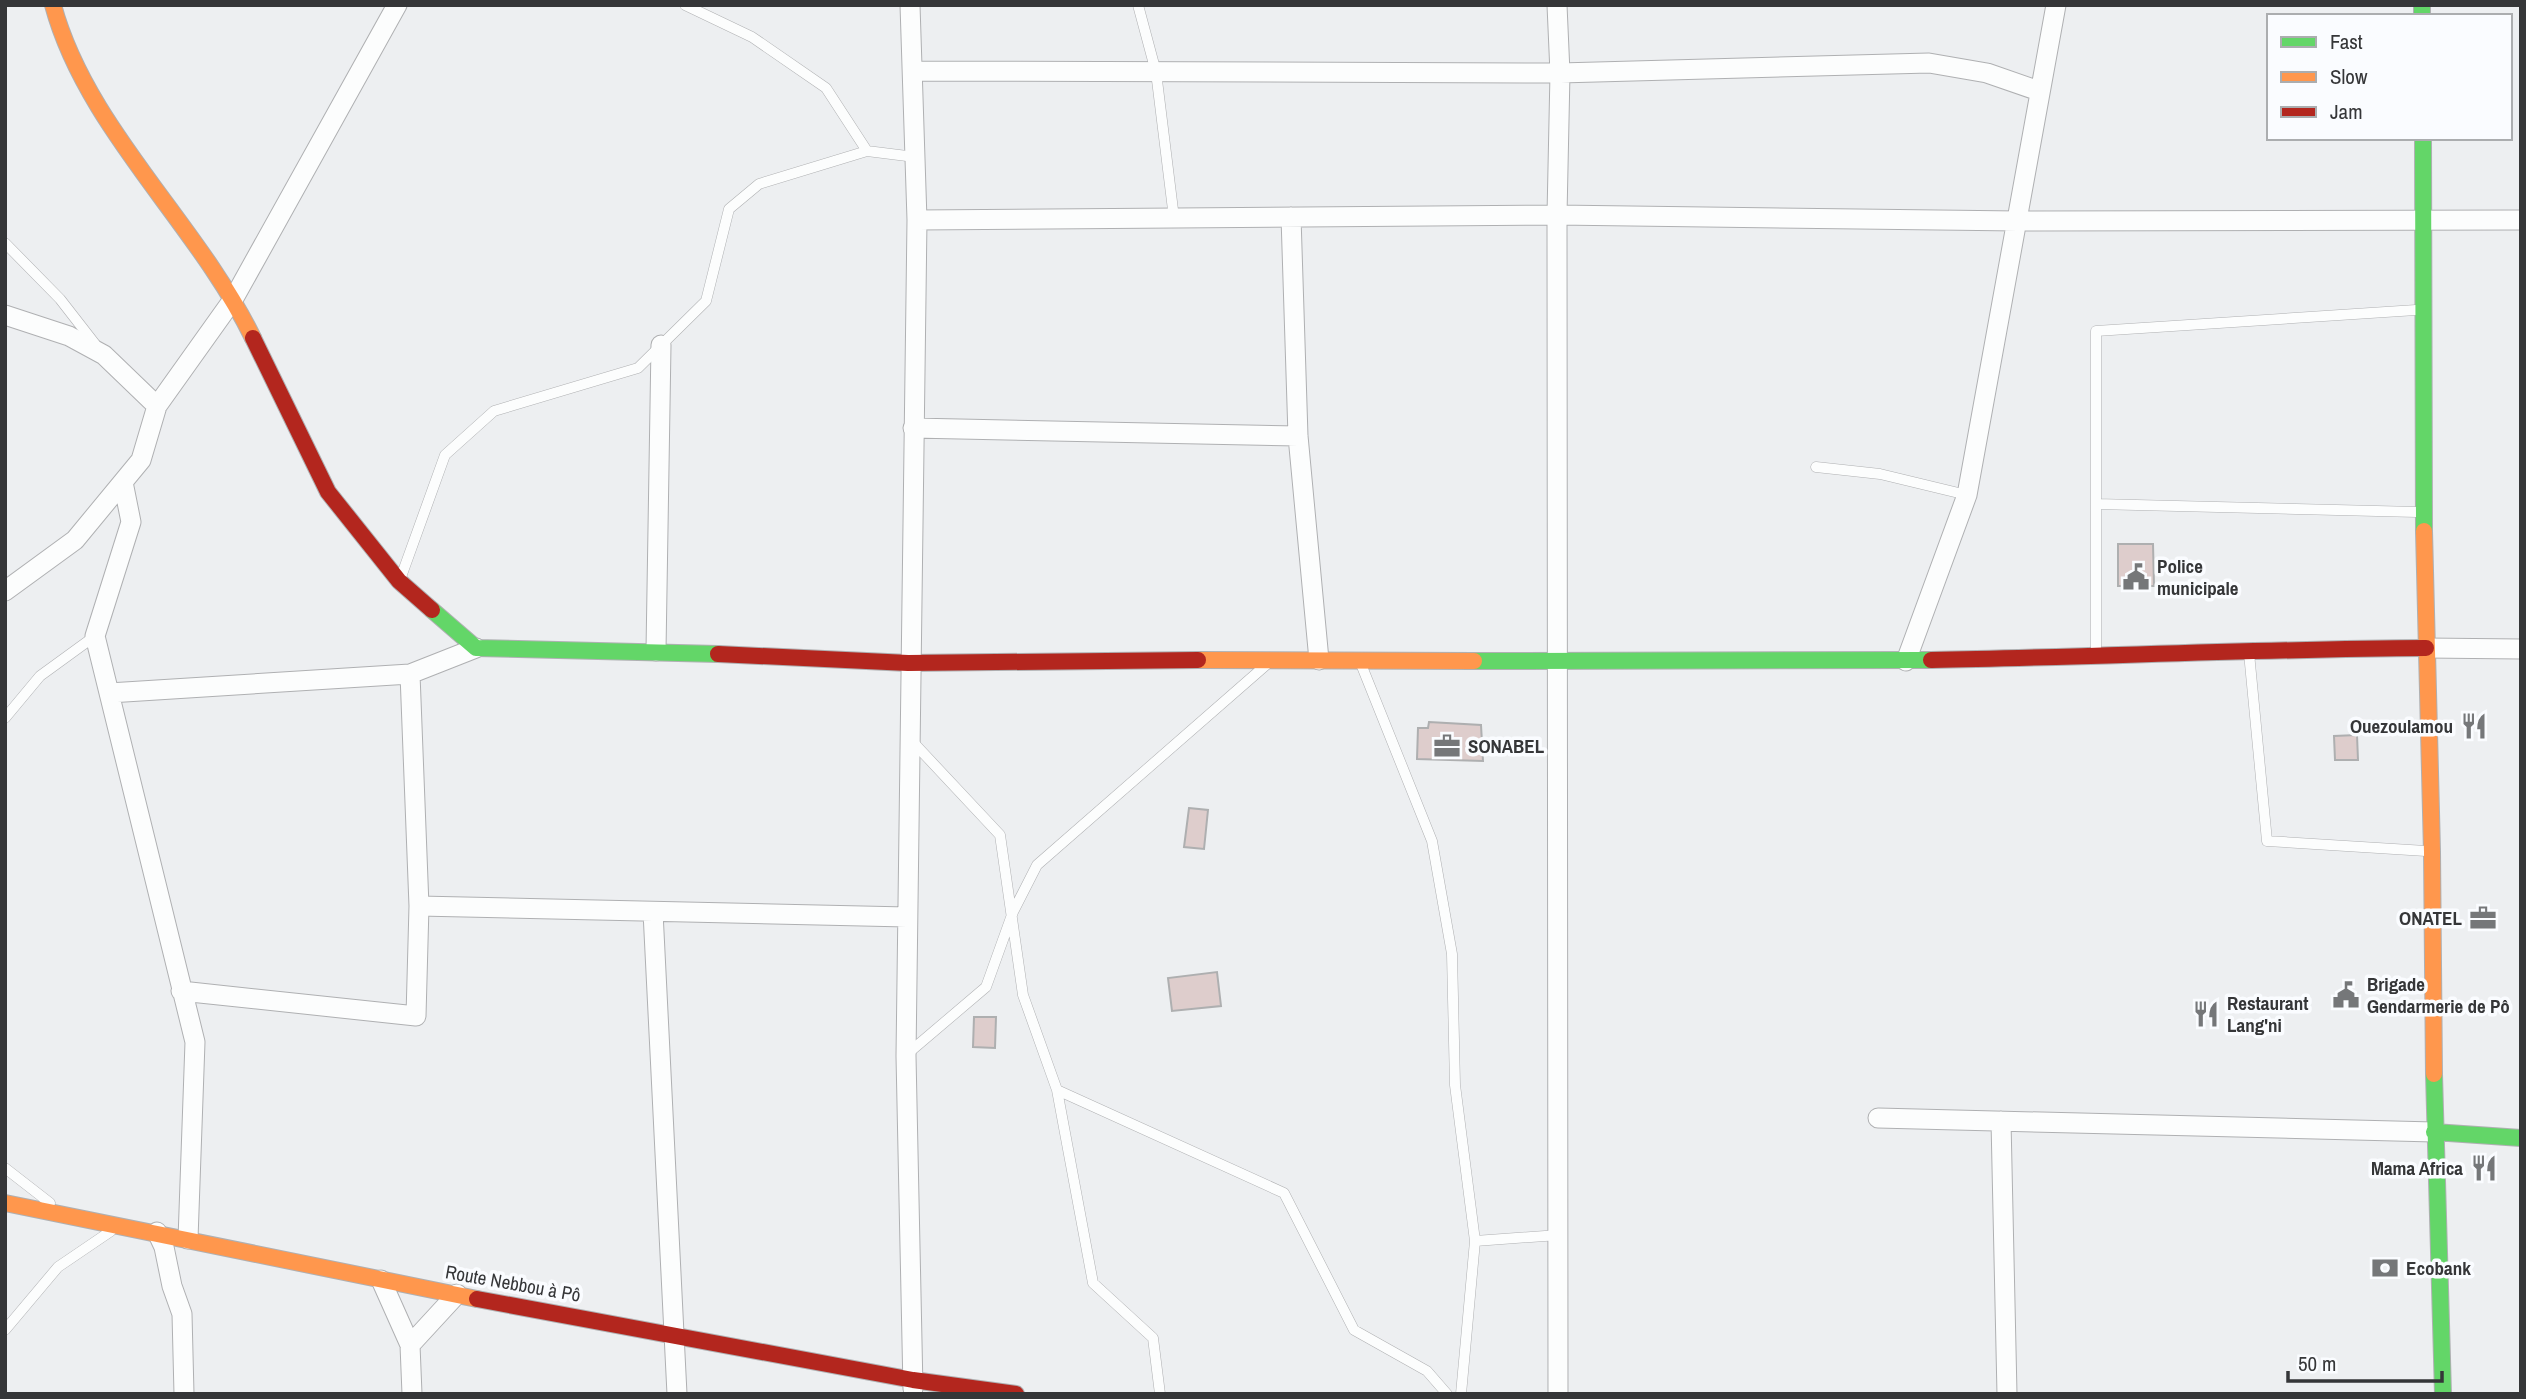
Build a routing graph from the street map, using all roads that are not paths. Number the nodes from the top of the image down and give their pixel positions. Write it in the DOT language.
graph roads {
  1 [pos="53,5"];
  2 [pos="397,5"];
  3 [pos="685,5"];
  4 [pos="911,5"];
  5 [pos="1138,5"];
  6 [pos="1557,5"];
  7 [pos="2056,5"];
  8 [pos="913,71"];
  9 [pos="1156,72"];
  10 [pos="1560,73"];
  11 [pos="2039,90"];
  12 [pos="2424,140"];
  13 [pos="867,151"];
  14 [pos="915,157"];
  15 [pos="1557,215"];
  16 [pos="1290,217"];
  17 [pos="1174,218"];
  18 [pos="2425,218"];
  19 [pos="917,220"];
  20 [pos="2018,220"];
  21 [pos="2521,220"];
  22 [pos="5,243"];
  23 [pos="234,298"];
  24 [pos="2423,309"];
  25 [pos="5,315"];
  26 [pos="661,345"];
  27 [pos="104,355"];
  28 [pos="158,406"];
  29 [pos="913,428"];
  30 [pos="1298,436"];
  31 [pos="1816,467"];
  32 [pos="123,482"];
  33 [pos="1967,495"];
  34 [pos="2096,504"];
  35 [pos="2423,512"];
  36 [pos="399,581"];
  37 [pos="5,591"];
  38 [pos="95,636"];
  39 [pos="476,648"];
  40 [pos="2426,648"];
  41 [pos="2248,649"];
  42 [pos="2521,649"];
  43 [pos="656,651"];
  44 [pos="2096,657"];
  45 [pos="1359,659"];
  46 [pos="1319,660"];
  47 [pos="1270,661"];
  48 [pos="1906,661"];
  49 [pos="908,663"];
  50 [pos="1557,663"];
  51 [pos="410,674"];
  52 [pos="108,693"];
  53 [pos="5,718"];
  54 [pos="908,737"];
  55 [pos="2432,852"];
  56 [pos="419,906"];
  57 [pos="653,912"];
  58 [pos="1013,912"];
  59 [pos="907,917"];
  60 [pos="181,991"];
  61 [pos="906,1056"];
  62 [pos="1057,1090"];
  63 [pos="1878,1118"];
  64 [pos="2001,1121"];
  65 [pos="2434,1132"];
  66 [pos="2521,1138"];
  67 [pos="6,1170"];
  68 [pos="5,1203"];
  69 [pos="67,1216"];
  70 [pos="119,1226"];
  71 [pos="157,1232"];
  72 [pos="1559,1234"];
  73 [pos="188,1238"];
  74 [pos="1475,1241"];
  75 [pos="381,1280"];
  76 [pos="457,1294"];
  77 [pos="5,1330"];
  78 [pos="672,1333"];
  79 [pos="410,1345"];
  80 [pos="913,1387"];
  81 [pos="184,1394"];
  82 [pos="412,1394"];
  83 [pos="677,1394"];
  84 [pos="1016,1394"];
  85 [pos="1160,1394"];
  86 [pos="1447,1394"];
  87 [pos="1461,1394"];
  88 [pos="1558,1394"];
  89 [pos="2007,1394"];
  90 [pos="2443,1394"];
  1 -- 23 [label="main road"];
  2 -- 23 [label="street"];
  3 -- 13 [label="lane"];
  4 -- 8 [label="street"];
  5 -- 9 [label="lane"];
  6 -- 10 [label="street"];
  7 -- 11 [label="street"];
  8 -- 9 [label="street"];
  8 -- 14 [label="street"];
  9 -- 10 [label="street"];
  9 -- 17 [label="lane"];
  10 -- 11 [label="street"];
  10 -- 15 [label="street"];
  11 -- 20 [label="street"];
  12 -- 18 [label="main road"];
  13 -- 14 [label="lane"];
  13 -- 26 [label="lane"];
  14 -- 19 [label="street"];
  15 -- 16 [label="street"];
  15 -- 20 [label="street"];
  15 -- 50 [label="street"];
  16 -- 17 [label="street"];
  16 -- 30 [label="street"];
  17 -- 19 [label="street"];
  18 -- 20 [label="street"];
  18 -- 21 [label="street"];
  18 -- 24 [label="main road"];
  19 -- 29 [label="street"];
  20 -- 33 [label="street"];
  22 -- 27 [label="lane"];
  23 -- 28 [label="street"];
  23 -- 36 [label="main road"];
  24 -- 34 [label="lane"];
  24 -- 35 [label="main road"];
  25 -- 27 [label="street"];
  26 -- 36 [label="lane"];
  26 -- 43 [label="street"];
  27 -- 28 [label="street"];
  28 -- 32 [label="street"];
  29 -- 30 [label="street"];
  29 -- 49 [label="street"];
  30 -- 46 [label="street"];
  31 -- 33 [label="lane"];
  32 -- 37 [label="street"];
  32 -- 38 [label="street"];
  33 -- 48 [label="street"];
  34 -- 35 [label="lane"];
  34 -- 44 [label="lane"];
  35 -- 40 [label="main road"];
  36 -- 39 [label="main road"];
  38 -- 52 [label="street"];
  38 -- 53 [label="lane"];
  39 -- 43 [label="main road"];
  39 -- 51 [label="street"];
  40 -- 41 [label="main road"];
  40 -- 42 [label="street"];
  40 -- 55 [label="main road"];
  41 -- 44 [label="main road"];
  41 -- 55 [label="lane"];
  43 -- 49 [label="main road"];
  44 -- 48 [label="main road"];
  45 -- 46 [label="main road"];
  45 -- 50 [label="main road"];
  45 -- 74 [label="lane"];
  46 -- 47 [label="main road"];
  47 -- 49 [label="main road"];
  47 -- 58 [label="lane"];
  48 -- 50 [label="main road"];
  49 -- 54 [label="street"];
  50 -- 72 [label="street"];
  51 -- 52 [label="street"];
  51 -- 56 [label="street"];
  52 -- 60 [label="street"];
  54 -- 58 [label="lane"];
  54 -- 59 [label="street"];
  55 -- 65 [label="main road"];
  56 -- 57 [label="street"];
  56 -- 60 [label="street"];
  57 -- 59 [label="street"];
  57 -- 78 [label="street"];
  58 -- 61 [label="lane"];
  58 -- 62 [label="lane"];
  59 -- 61 [label="street"];
  60 -- 73 [label="street"];
  61 -- 80 [label="street"];
  62 -- 85 [label="lane"];
  62 -- 86 [label="lane"];
  63 -- 64 [label="street"];
  64 -- 65 [label="street"];
  64 -- 89 [label="street"];
  65 -- 66 [label="main road"];
  65 -- 90 [label="main road"];
  67 -- 69 [label="lane"];
  68 -- 69 [label="main road, Route Nebbou à Pô"];
  69 -- 70 [label="main road, Route Nebbou à Pô"];
  70 -- 71 [label="main road, Route Nebbou à Pô"];
  70 -- 77 [label="lane"];
  71 -- 73 [label="main road, Route Nebbou à Pô"];
  71 -- 81 [label="street"];
  72 -- 74 [label="lane"];
  72 -- 88 [label="street"];
  73 -- 75 [label="main road, Route Nebbou à Pô"];
  74 -- 87 [label="lane"];
  75 -- 76 [label="main road, Route Nebbou à Pô"];
  75 -- 79 [label="street"];
  76 -- 78 [label="main road, Route Nebbou à Pô"];
  76 -- 79 [label="street"];
  78 -- 80 [label="main road, Route Nebbou à Pô"];
  78 -- 83 [label="street"];
  79 -- 82 [label="street"];
  80 -- 84 [label="main road, Route Nebbou à Pô"];
}
